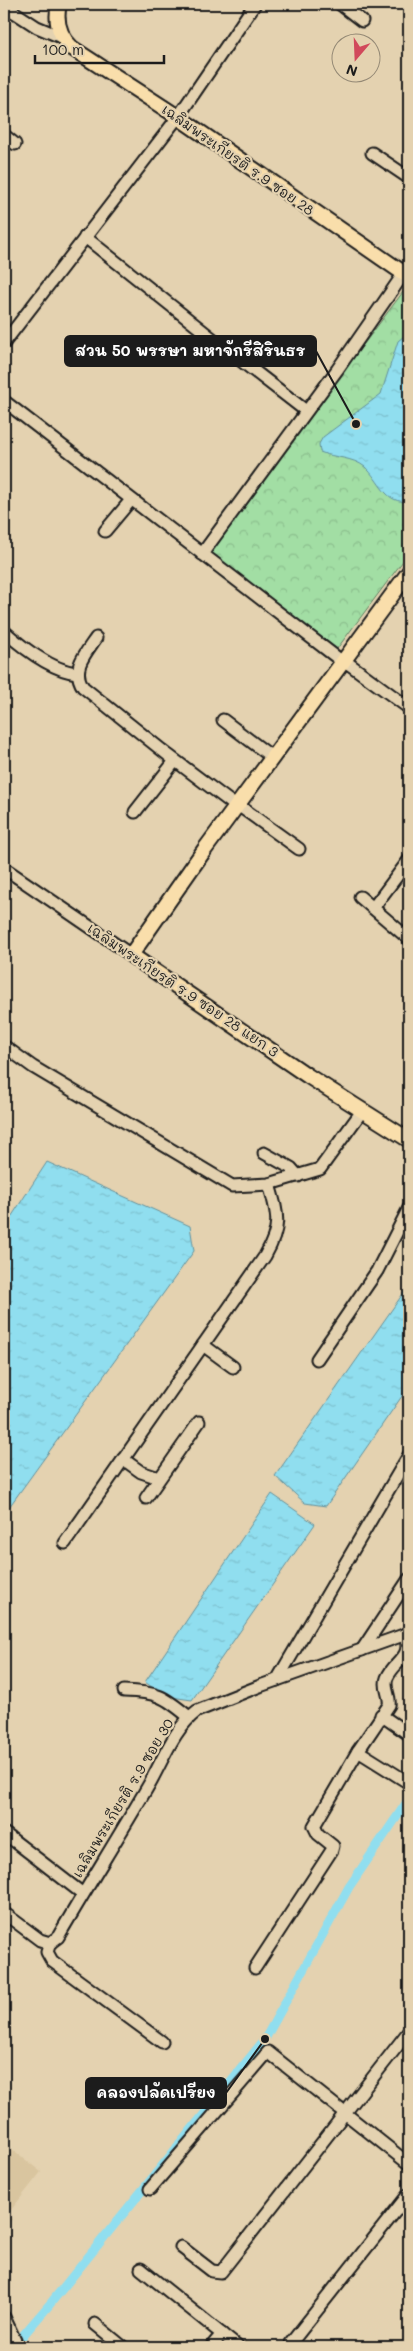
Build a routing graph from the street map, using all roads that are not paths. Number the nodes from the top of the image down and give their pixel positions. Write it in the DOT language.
graph roads {
  1 [pos="59,4"];
  2 [pos="255,4"];
  3 [pos="340,4"];
  4 [pos="5,8"];
  5 [pos="362,21"];
  6 [pos="64,40"];
  7 [pos="178,117"];
  8 [pos="4,135"];
  9 [pos="15,144"];
  10 [pos="372,153"];
  11 [pos="409,178"];
  12 [pos="85,238"];
  13 [pos="408,272"];
  14 [pos="4,343"];
  15 [pos="4,401"];
  16 [pos="306,411"];
  17 [pos="131,500"];
  18 [pos="105,531"];
  19 [pos="202,554"];
  20 [pos="409,572"];
  21 [pos="4,631"];
  22 [pos="96,638"];
  23 [pos="344,662"];
  24 [pos="77,673"];
  25 [pos="409,708"];
  26 [pos="224,720"];
  27 [pos="273,758"];
  28 [pos="175,761"];
  29 [pos="238,806"];
  30 [pos="135,812"];
  31 [pos="299,849"];
  32 [pos="409,860"];
  33 [pos="4,868"];
  34 [pos="360,897"];
  35 [pos="373,908"];
  36 [pos="409,939"];
  37 [pos="131,955"];
  38 [pos="4,1046"];
  39 [pos="362,1111"];
  40 [pos="409,1140"];
  41 [pos="264,1153"];
  42 [pos="298,1176"];
  43 [pos="269,1184"];
  44 [pos="409,1208"];
  45 [pos="203,1344"];
  46 [pos="317,1359"];
  47 [pos="233,1367"];
  48 [pos="199,1422"];
  49 [pos="409,1456"];
  50 [pos="123,1459"];
  51 [pos="160,1478"];
  52 [pos="146,1498"];
  53 [pos="64,1543"];
  54 [pos="409,1579"];
  55 [pos="407,1634"];
  56 [pos="362,1650"];
  57 [pos="276,1680"];
  58 [pos="124,1691"];
  59 [pos="382,1715"];
  60 [pos="189,1717"];
  61 [pos="407,1733"];
  62 [pos="358,1751"];
  63 [pos="409,1784"];
  64 [pos="4,1832"];
  65 [pos="83,1894"];
  66 [pos="4,1913"];
  67 [pos="50,1943"];
  68 [pos="256,1968"];
  69 [pos="409,2031"];
  70 [pos="162,2042"];
  71 [pos="345,2112"];
  72 [pos="409,2164"];
  73 [pos="150,2189"];
  74 [pos="409,2194"];
  75 [pos="181,2247"];
  76 [pos="141,2269"];
  77 [pos="4,2317"];
  78 [pos="94,2324"];
  79 [pos="222,2334"];
  80 [pos="291,2343"];
  81 [pos="18,2347"];
  82 [pos="123,2347"];
  83 [pos="211,2347"];
  84 [pos="238,2347"];
  1 -- 6 [label="main road"];
  2 -- 7 [label="street"];
  3 -- 5 [label="street"];
  4 -- 6 [label="street"];
  6 -- 7 [label="main road, เฉลิมพระเกียรติ ร.9 ซอย 28"];
  7 -- 12 [label="street"];
  7 -- 13 [label="main road, เฉลิมพระเกียรติ ร.9 ซอย 28"];
  8 -- 9 [label="street"];
  10 -- 11 [label="street"];
  12 -- 14 [label="street"];
  12 -- 16 [label="street"];
  13 -- 16 [label="street"];
  15 -- 17 [label="street"];
  16 -- 19 [label="street"];
  17 -- 18 [label="street"];
  17 -- 19 [label="street"];
  19 -- 23 [label="street"];
  20 -- 23 [label="main road"];
  21 -- 24 [label="street"];
  22 -- 24 [label="street"];
  23 -- 25 [label="street"];
  23 -- 27 [label="main road"];
  24 -- 28 [label="street"];
  26 -- 27 [label="street"];
  27 -- 29 [label="main road"];
  28 -- 29 [label="street"];
  28 -- 30 [label="street"];
  29 -- 31 [label="street"];
  29 -- 37 [label="main road"];
  32 -- 35 [label="street"];
  33 -- 37 [label="street, เฉลิมพระเกียรติ ร.9 ซอย 28 แยก 3"];
  34 -- 35 [label="street"];
  35 -- 36 [label="street"];
  37 -- 39 [label="main road, เฉลิมพระเกียรติ ร.9 ซอย 28 แยก 3"];
  38 -- 43 [label="street"];
  39 -- 40 [label="main road, เฉลิมพระเกียรติ ร.9 ซอย 28 แยก 3"];
  39 -- 42 [label="street"];
  41 -- 42 [label="street"];
  42 -- 43 [label="street"];
  43 -- 45 [label="street"];
  44 -- 46 [label="street"];
  45 -- 47 [label="street"];
  45 -- 50 [label="street"];
  48 -- 51 [label="street"];
  49 -- 57 [label="street"];
  50 -- 51 [label="street"];
  50 -- 53 [label="street"];
  51 -- 52 [label="street"];
  54 -- 56 [label="street"];
  55 -- 56 [label="street, เฉลิมพระเกียรติ ร.9 ซอย 30"];
  55 -- 59 [label="street"];
  56 -- 57 [label="street, เฉลิมพระเกียรติ ร.9 ซอย 30"];
  57 -- 60 [label="street, เฉลิมพระเกียรติ ร.9 ซอย 30"];
  58 -- 60 [label="street"];
  59 -- 61 [label="street"];
  59 -- 62 [label="street"];
  60 -- 65 [label="street, เฉลิมพระเกียรติ ร.9 ซอย 30"];
  62 -- 63 [label="street"];
  62 -- 68 [label="street"];
  64 -- 65 [label="street"];
  65 -- 67 [label="street, เฉลิมพระเกียรติ ร.9 ซอย 30"];
  66 -- 67 [label="street"];
  67 -- 70 [label="street"];
  69 -- 71 [label="street"];
  71 -- 72 [label="street"];
  71 -- 73 [label="street"];
  71 -- 75 [label="street"];
  74 -- 80 [label="street"];
  76 -- 79 [label="street"];
  77 -- 81 [label="street"];
  78 -- 82 [label="street"];
  79 -- 83 [label="street"];
  79 -- 84 [label="street"];
}
